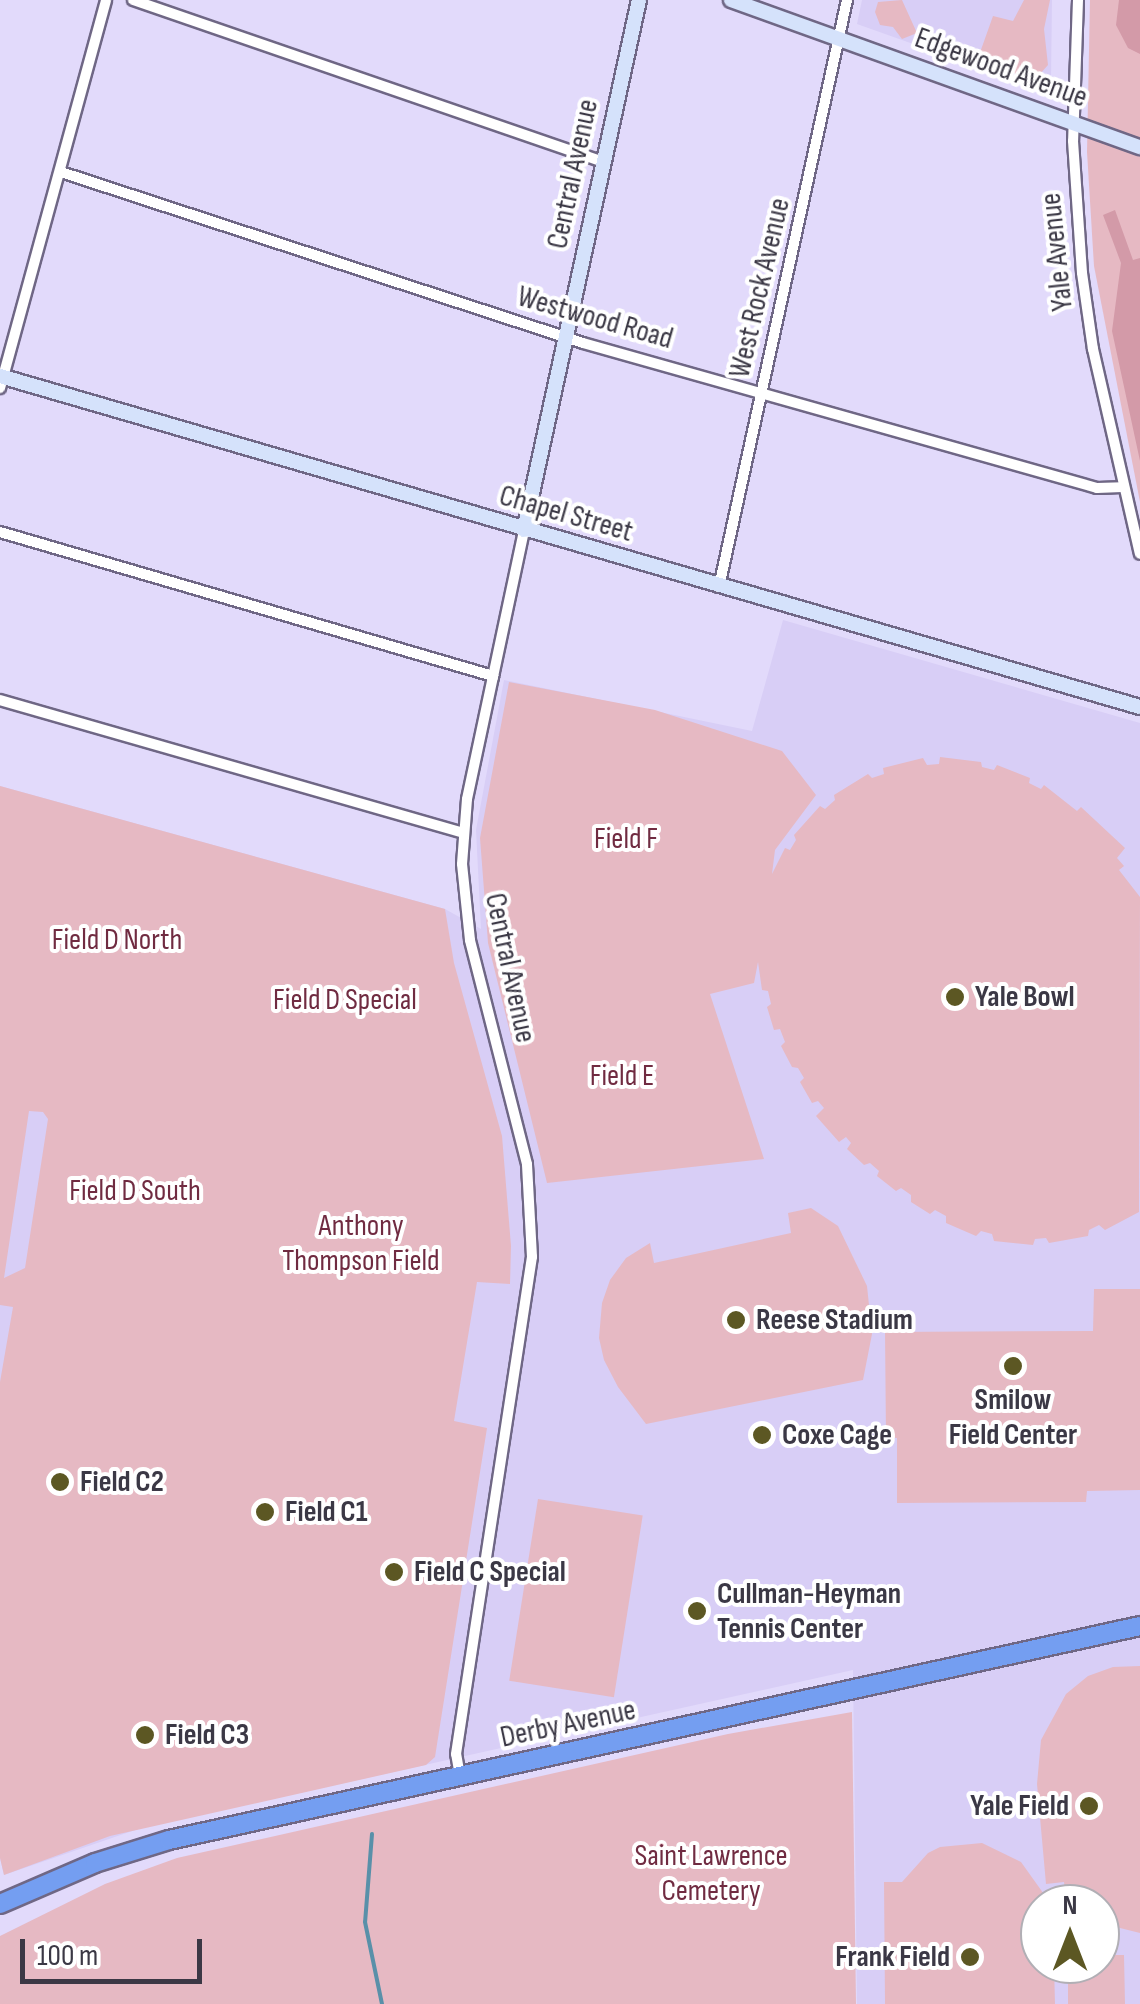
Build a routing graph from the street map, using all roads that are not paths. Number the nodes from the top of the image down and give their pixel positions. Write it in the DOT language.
graph roads {
  1 [pos="106,0"];
  2 [pos="132,0"];
  3 [pos="639,0"];
  4 [pos="731,0"];
  5 [pos="847,0"];
  6 [pos="1078,0"];
  7 [pos="838,38"];
  8 [pos="1073,122"];
  9 [pos="1140,148"];
  10 [pos="604,162"];
  11 [pos="60,172"];
  12 [pos="566,338"];
  13 [pos="1,380"];
  14 [pos="762,392"];
  15 [pos="1122,486"];
  16 [pos="524,530"];
  17 [pos="0,532"];
  18 [pos="1140,554"];
  19 [pos="719,588"];
  20 [pos="493,676"];
  21 [pos="0,700"];
  22 [pos="1140,710"];
  23 [pos="464,833"];
  24 [pos="1140,1626"];
  25 [pos="460,1776"];
  26 [pos="5,1905"];
  1 -- 11 [label="street"];
  2 -- 10 [label="street"];
  3 -- 10 [label="street, Central Avenue"];
  4 -- 7 [label="street, Edgewood Avenue"];
  5 -- 7 [label="street, West Rock Avenue"];
  6 -- 8 [label="street, Yale Avenue"];
  7 -- 8 [label="street, Edgewood Avenue"];
  7 -- 14 [label="street, West Rock Avenue"];
  8 -- 9 [label="street, Edgewood Avenue"];
  8 -- 15 [label="street, Yale Avenue"];
  10 -- 12 [label="street, Central Avenue"];
  11 -- 12 [label="street, Westwood Road"];
  11 -- 13 [label="street"];
  12 -- 14 [label="street, Westwood Road"];
  12 -- 16 [label="street, Central Avenue"];
  13 -- 16 [label="street, Chapel Street"];
  14 -- 15 [label="street, Westwood Road"];
  14 -- 19 [label="street, West Rock Avenue"];
  15 -- 18 [label="street, Yale Avenue"];
  16 -- 19 [label="street, Chapel Street"];
  16 -- 20 [label="street, Central Avenue"];
  17 -- 20 [label="street"];
  19 -- 22 [label="street, Chapel Street"];
  20 -- 23 [label="street, Central Avenue"];
  21 -- 23 [label="street"];
  23 -- 25 [label="street, Central Avenue"];
  24 -- 25 [label="highway, Derby Avenue"];
  25 -- 26 [label="highway, Derby Avenue"];
}
